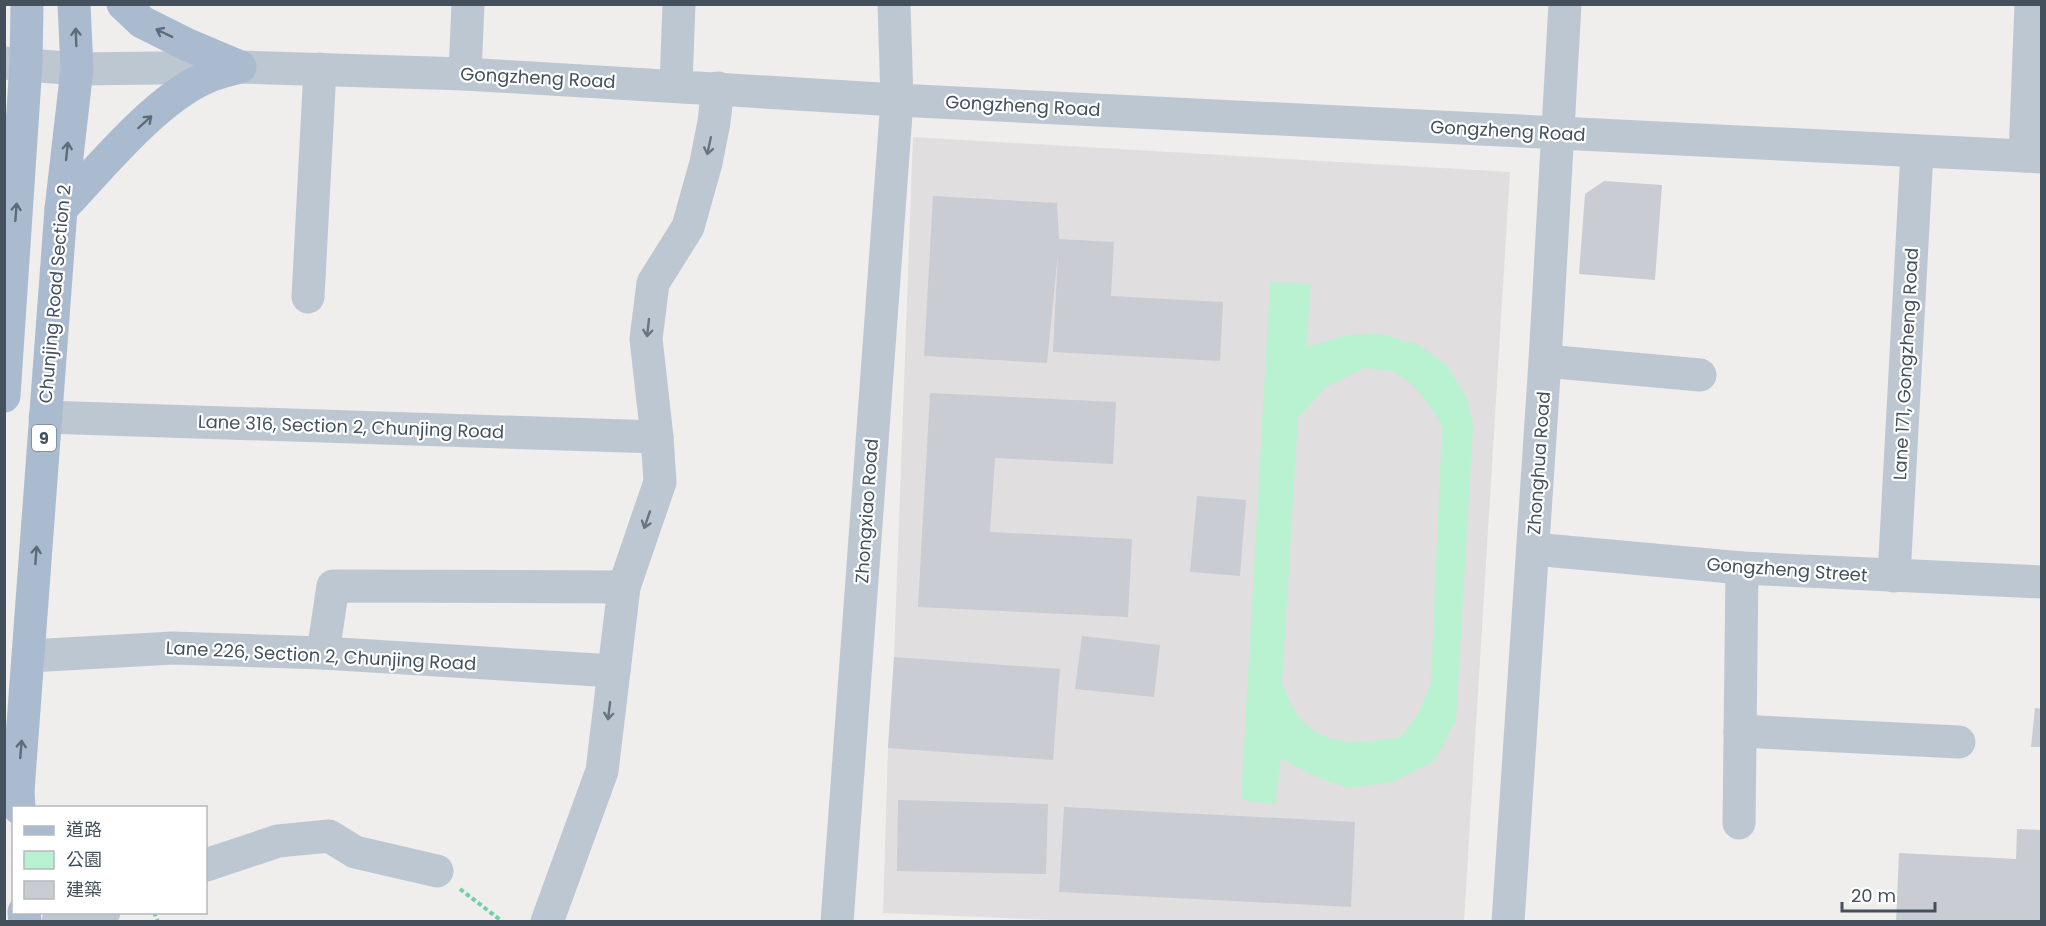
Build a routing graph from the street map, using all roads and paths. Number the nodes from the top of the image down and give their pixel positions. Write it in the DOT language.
graph roads {
  1 [pos="27,4"];
  2 [pos="74,4"];
  3 [pos="123,4"];
  4 [pos="468,4"];
  5 [pos="679,4"];
  6 [pos="894,4"];
  7 [pos="1565,4"];
  8 [pos="2031,4"];
  9 [pos="15,64"];
  10 [pos="240,67"];
  11 [pos="76,69"];
  12 [pos="320,69"];
  13 [pos="465,74"];
  14 [pos="676,85"];
  15 [pos="717,88"];
  16 [pos="897,100"];
  17 [pos="1559,134"];
  18 [pos="1917,152"];
  19 [pos="2033,156"];
  20 [pos="61,209"];
  21 [pos="308,297"];
  22 [pos="1545,361"];
  23 [pos="1700,375"];
  24 [pos="4,396"];
  25 [pos="45,417"];
  26 [pos="657,437"];
  27 [pos="1533,549"];
  28 [pos="1742,568"];
  29 [pos="1894,576"];
  30 [pos="2042,582"];
  31 [pos="624,587"];
  32 [pos="323,653"];
  33 [pos="29,656"];
  34 [pos="614,671"];
  35 [pos="1740,731"];
  36 [pos="1959,742"];
  37 [pos="19,806"];
  38 [pos="1739,823"];
  39 [pos="207,865"];
  40 [pos="437,871"];
  41 [pos="94,914"];
  42 [pos="58,921"];
  43 [pos="503,921"];
  44 [pos="547,921"];
  45 [pos="837,921"];
  46 [pos="1508,921"];
  1 -- 9 [label="main road"];
  11 -- 2 [label="main road, Chunjing Road Section 2, one-way"];
  10 -- 3 [label="main road, one-way"];
  4 -- 13 [label="street"];
  5 -- 14 [label="street"];
  6 -- 16 [label="street, Zhongxiao Road"];
  7 -- 17 [label="street, Zhonghua Road"];
  8 -- 19 [label="street"];
  9 -- 11 [label="street, Gongzheng Road"];
  24 -- 9 [label="main road, one-way"];
  10 -- 11 [label="street, Gongzheng Road"];
  10 -- 12 [label="street, Gongzheng Road"];
  20 -- 10 [label="main road, one-way"];
  20 -- 11 [label="main road, Chunjing Road Section 2 / 9, one-way"];
  12 -- 13 [label="street, Gongzheng Road"];
  12 -- 21 [label="street"];
  13 -- 14 [label="street, Gongzheng Road"];
  14 -- 15 [label="street, Gongzheng Road"];
  15 -- 16 [label="street, Gongzheng Road"];
  15 -- 26 [label="street, one-way"];
  16 -- 17 [label="street, Gongzheng Road"];
  16 -- 45 [label="street, Zhongxiao Road"];
  17 -- 18 [label="street, Gongzheng Road"];
  17 -- 22 [label="street, Zhonghua Road"];
  18 -- 19 [label="street, Gongzheng Road"];
  18 -- 29 [label="street, Lane 171, Gongzheng Road"];
  20 -- 25 [label="main road, Chunjing Road Section 2 / 9"];
  22 -- 23 [label="street"];
  22 -- 27 [label="street, Zhonghua Road"];
  25 -- 26 [label="street, Lane 316, Section 2, Chunjing Road"];
  33 -- 25 [label="main road, Chunjing Road Section 2 / 9, one-way"];
  26 -- 31 [label="street, one-way"];
  27 -- 28 [label="street, Gongzheng Street"];
  27 -- 46 [label="street, Zhonghua Road"];
  28 -- 29 [label="street, Gongzheng Street"];
  28 -- 35 [label="street"];
  29 -- 30 [label="street, Gongzheng Street"];
  31 -- 32 [label="street"];
  31 -- 34 [label="street"];
  32 -- 33 [label="street, Lane 226, Section 2, Chunjing Road"];
  32 -- 34 [label="street, Lane 226, Section 2, Chunjing Road"];
  37 -- 33 [label="main road, Chunjing Road Section 2 / 9, one-way"];
  34 -- 44 [label="street, one-way"];
  35 -- 36 [label="street"];
  35 -- 38 [label="street"];
  39 -- 40 [label="street"];
  40 -- 43 [label="path"];
  41 -- 42 [label="street"];
}
